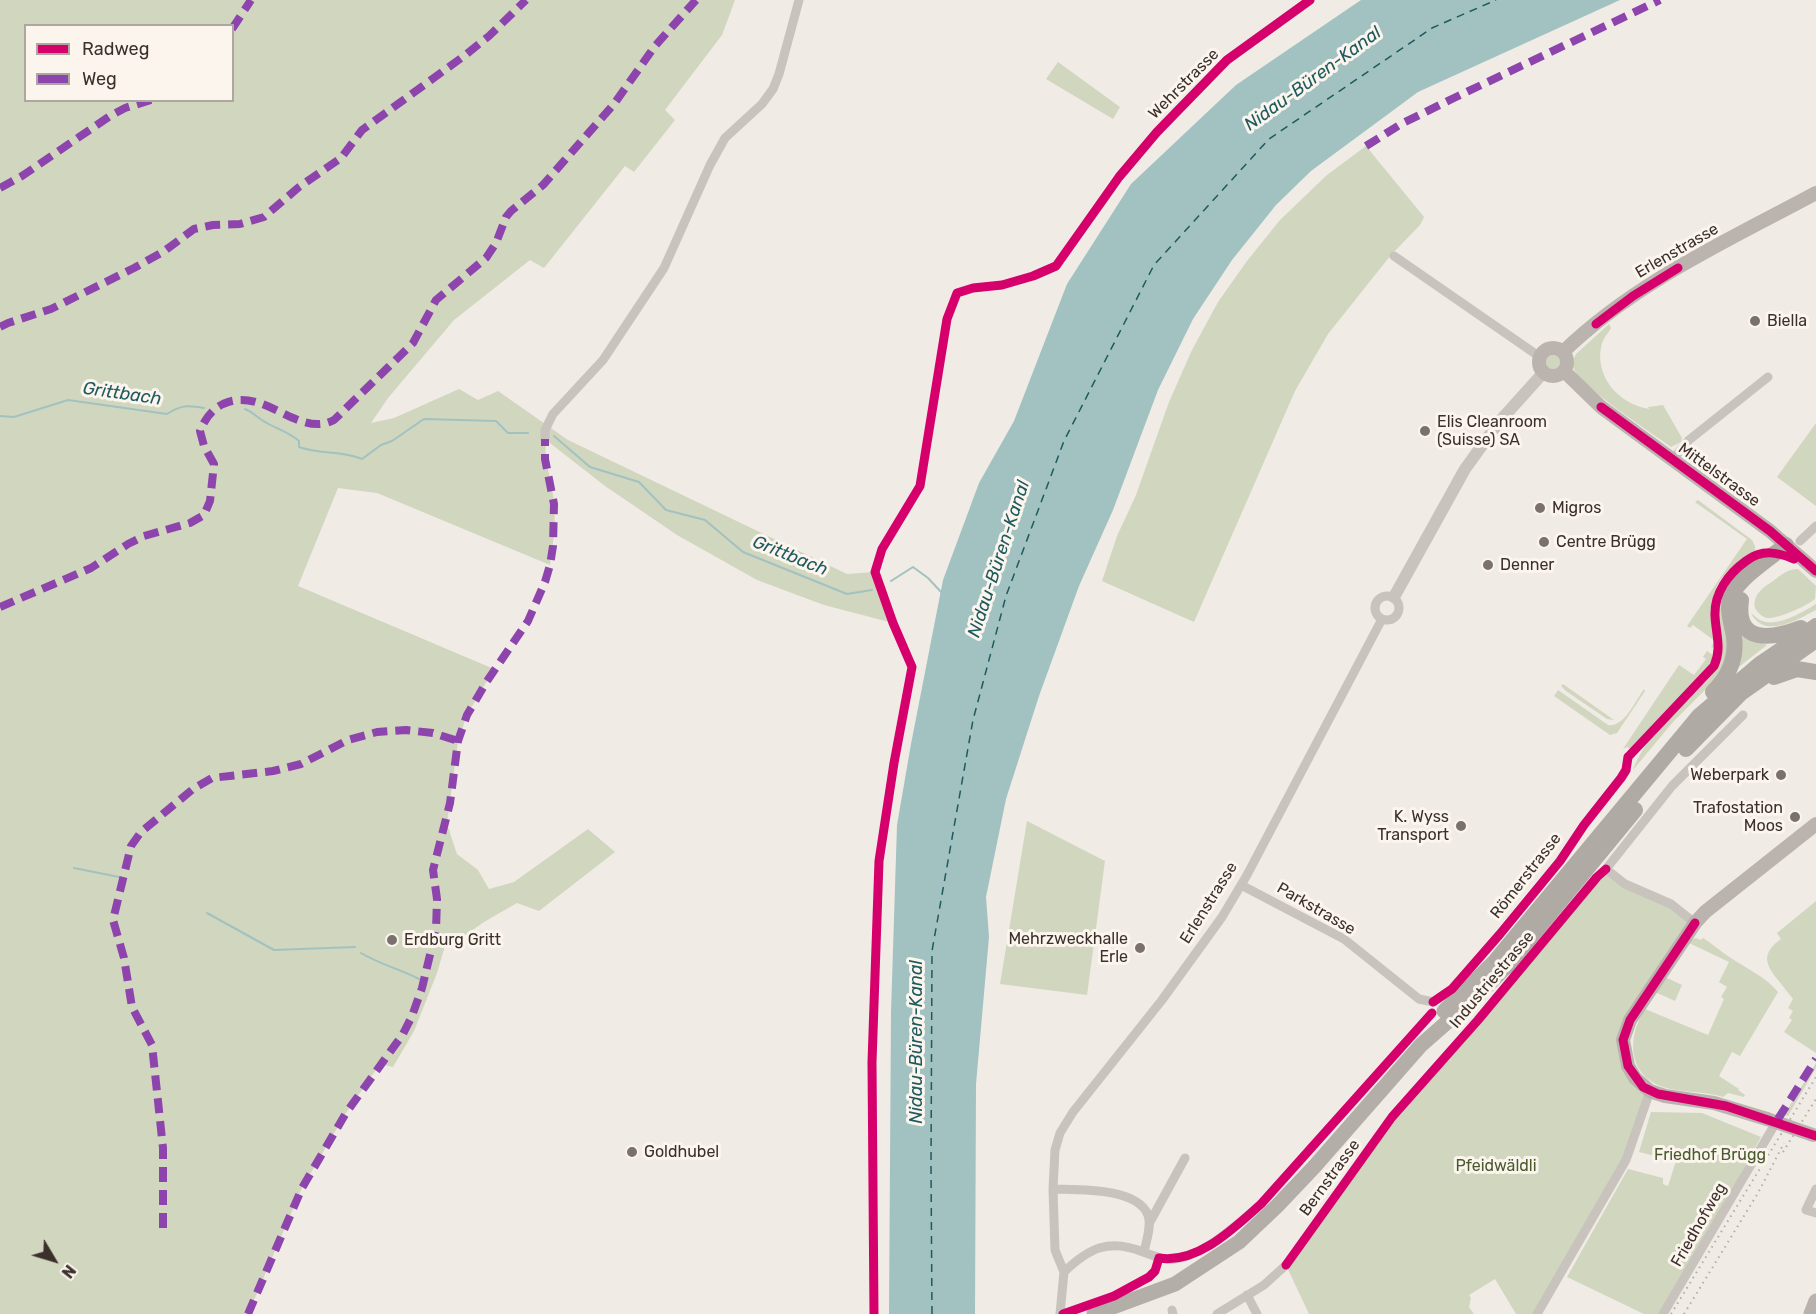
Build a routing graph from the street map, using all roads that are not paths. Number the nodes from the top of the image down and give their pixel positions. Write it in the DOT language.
graph roads {
  1 [pos="799,0"];
  2 [pos="1310,0"];
  3 [pos="1816,194"];
  4 [pos="1098,207"];
  5 [pos="1394,255"];
  6 [pos="1563,352"];
  7 [pos="1540,357"];
  8 [pos="1564,371"];
  9 [pos="1544,372"];
  10 [pos="1767,377"];
  11 [pos="546,431"];
  12 [pos="1673,459"];
  13 [pos="1816,526"];
  14 [pos="1794,546"];
  15 [pos="1816,572"];
  16 [pos="1758,574"];
  17 [pos="1394,597"];
  18 [pos="1382,619"];
  19 [pos="1816,624"];
  20 [pos="1816,640"];
  21 [pos="1816,672"];
  22 [pos="1742,693"];
  23 [pos="1743,715"];
  24 [pos="1628,758"];
  25 [pos="1816,824"];
  26 [pos="1587,850"];
  27 [pos="1241,885"];
  28 [pos="1695,923"];
  29 [pos="1502,963"];
  30 [pos="1433,1002"];
  31 [pos="1650,1091"];
  32 [pos="1772,1119"];
  33 [pos="1814,1135"];
  34 [pos="1185,1158"];
  35 [pos="1816,1188"];
  36 [pos="1053,1190"];
  37 [pos="1261,1204"];
  38 [pos="1816,1213"];
  39 [pos="1150,1222"];
  40 [pos="1144,1252"];
  41 [pos="1286,1265"];
  42 [pos="1064,1272"];
  43 [pos="1247,1295"];
  44 [pos="1816,1301"];
  45 [pos="1060,1314"];
  46 [pos="1094,1314"];
  47 [pos="1217,1314"];
  48 [pos="1257,1314"];
  49 [pos="1537,1314"];
  50 [pos="1663,1314"];
  51 [pos="1811,1314"];
  1 -- 11 [label="street"];
  2 -- 4 [label="street, Wehrstrasse"];
  3 -- 6 [label="main road, Erlenstrasse"];
  5 -- 7 [label="street"];
  6 -- 7 [label="main road"];
  6 -- 8 [label="main road"];
  7 -- 9 [label="main road"];
  8 -- 9 [label="main road"];
  8 -- 12 [label="main road, Mittelstrasse"];
  9 -- 17 [label="street"];
  10 -- 12 [label="street, Mittelstrasse"];
  12 -- 14 [label="main road, Mittelstrasse"];
  13 -- 14 [label="street"];
  14 -- 15 [label="main road, Mittelstrasse"];
  14 -- 16 [label="highway"];
  16 -- 19 [label="highway"];
  16 -- 26 [label="highway"];
  17 -- 18 [label="street"];
  17 -- 18 [label="street"];
  18 -- 27 [label="street, Erlenstrasse"];
  19 -- 26 [label="highway"];
  20 -- 22 [label="highway"];
  21 -- 22 [label="highway"];
  22 -- 29 [label="highway"];
  23 -- 28 [label="street"];
  24 -- 30 [label="street, Römerstrasse"];
  25 -- 28 [label="main road"];
  26 -- 29 [label="highway"];
  27 -- 30 [label="street, Parkstrasse"];
  27 -- 36 [label="street, Erlenstrasse"];
  28 -- 31 [label="main road"];
  29 -- 46 [label="highway"];
  31 -- 32 [label="main road"];
  31 -- 49 [label="street"];
  32 -- 33 [label="main road, bridge"];
  32 -- 50 [label="street, Friedhofweg"];
  34 -- 39 [label="street"];
  35 -- 38 [label="street"];
  36 -- 39 [label="street"];
  36 -- 42 [label="street, Erlenstrasse"];
  37 -- 40 [label="street"];
  39 -- 40 [label="street"];
  40 -- 42 [label="street"];
  41 -- 43 [label="street"];
  42 -- 45 [label="street, Erlenstrasse"];
  43 -- 47 [label="street"];
  43 -- 48 [label="street"];
  44 -- 51 [label="main road"];
}
